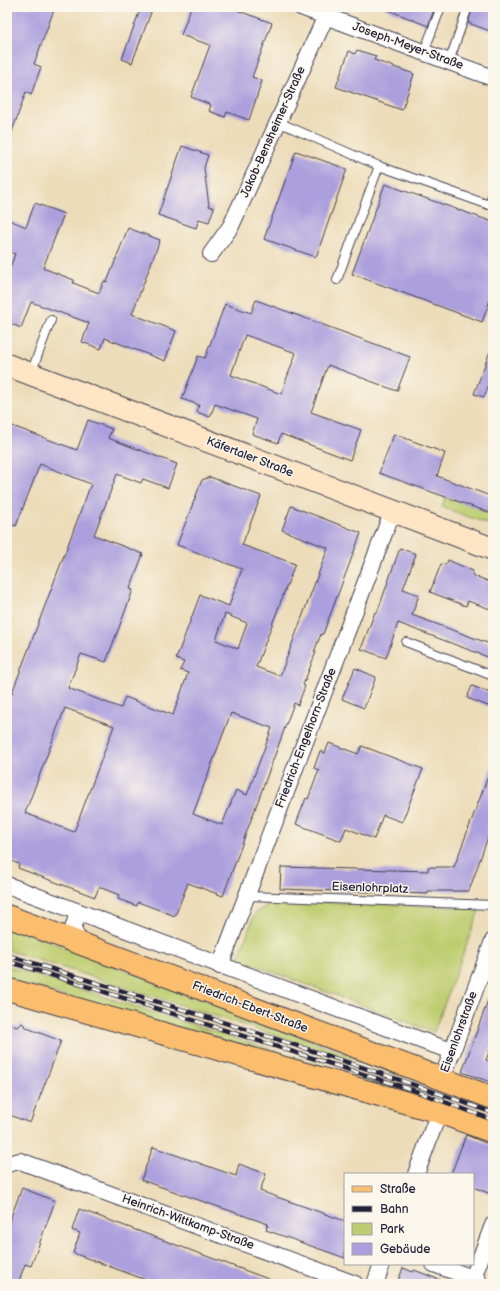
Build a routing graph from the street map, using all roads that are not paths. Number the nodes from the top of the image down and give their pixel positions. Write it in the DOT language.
graph roads {
  1 [pos="301,7"];
  2 [pos="441,7"];
  3 [pos="468,7"];
  4 [pos="328,11"];
  5 [pos="424,52"];
  6 [pos="449,62"];
  7 [pos="493,78"];
  8 [pos="278,122"];
  9 [pos="379,166"];
  10 [pos="493,194"];
  11 [pos="491,205"];
  12 [pos="211,254"];
  13 [pos="337,280"];
  14 [pos="51,320"];
  15 [pos="7,365"];
  16 [pos="30,374"];
  17 [pos="393,510"];
  18 [pos="493,549"];
  19 [pos="406,642"];
  20 [pos="493,676"];
  21 [pos="7,885"];
  22 [pos="246,896"];
  23 [pos="493,904"];
  24 [pos="78,912"];
  25 [pos="7,916"];
  26 [pos="493,940"];
  27 [pos="80,943"];
  28 [pos="220,966"];
  29 [pos="7,989"];
  30 [pos="453,1051"];
  31 [pos="442,1079"];
  32 [pos="493,1098"];
  33 [pos="439,1112"];
  34 [pos="493,1132"];
  35 [pos="14,1162"];
  36 [pos="416,1173"];
  37 [pos="493,1226"];
  38 [pos="382,1265"];
  39 [pos="436,1265"];
  40 [pos="475,1281"];
  41 [pos="355,1284"];
  42 [pos="375,1284"];
  1 -- 4 [label="street, Joseph-Meyer-Straße"];
  2 -- 5 [label="lane"];
  3 -- 6 [label="lane"];
  4 -- 5 [label="street, Joseph-Meyer-Straße"];
  4 -- 8 [label="street, Jakob-Bensheimer-Straße"];
  5 -- 6 [label="street, Joseph-Meyer-Straße"];
  6 -- 7 [label="street, Joseph-Meyer-Straße"];
  8 -- 9 [label="lane"];
  8 -- 12 [label="street, Jakob-Bensheimer-Straße"];
  9 -- 11 [label="lane"];
  9 -- 13 [label="lane"];
  10 -- 11 [label="lane"];
  14 -- 16 [label="lane"];
  15 -- 16 [label="street, Käfertaler Straße"];
  16 -- 17 [label="street, Käfertaler Straße"];
  17 -- 18 [label="street, Käfertaler Straße"];
  17 -- 22 [label="street, Friedrich-Engelhorn-Straße"];
  19 -- 20 [label="lane"];
  21 -- 24 [label="street"];
  22 -- 23 [label="lane, Eisenlohrplatz"];
  22 -- 28 [label="street, Friedrich-Engelhorn-Straße"];
  24 -- 27 [label="street"];
  24 -- 28 [label="street"];
  25 -- 27 [label="main road, Friedrich-Ebert-Straße"];
  26 -- 30 [label="street, Eisenlohrstraße"];
  27 -- 31 [label="main road, Friedrich-Ebert-Straße"];
  28 -- 30 [label="street"];
  29 -- 33 [label="main road"];
  30 -- 31 [label="street, Eisenlohrstraße"];
  31 -- 32 [label="main road, Friedrich-Ebert-Straße"];
  33 -- 34 [label="main road"];
  33 -- 36 [label="street"];
  35 -- 41 [label="street, Heinrich-Wittkamp-Straße"];
  37 -- 40 [label="street"];
  38 -- 42 [label="street"];
  39 -- 40 [label="street"];
}
